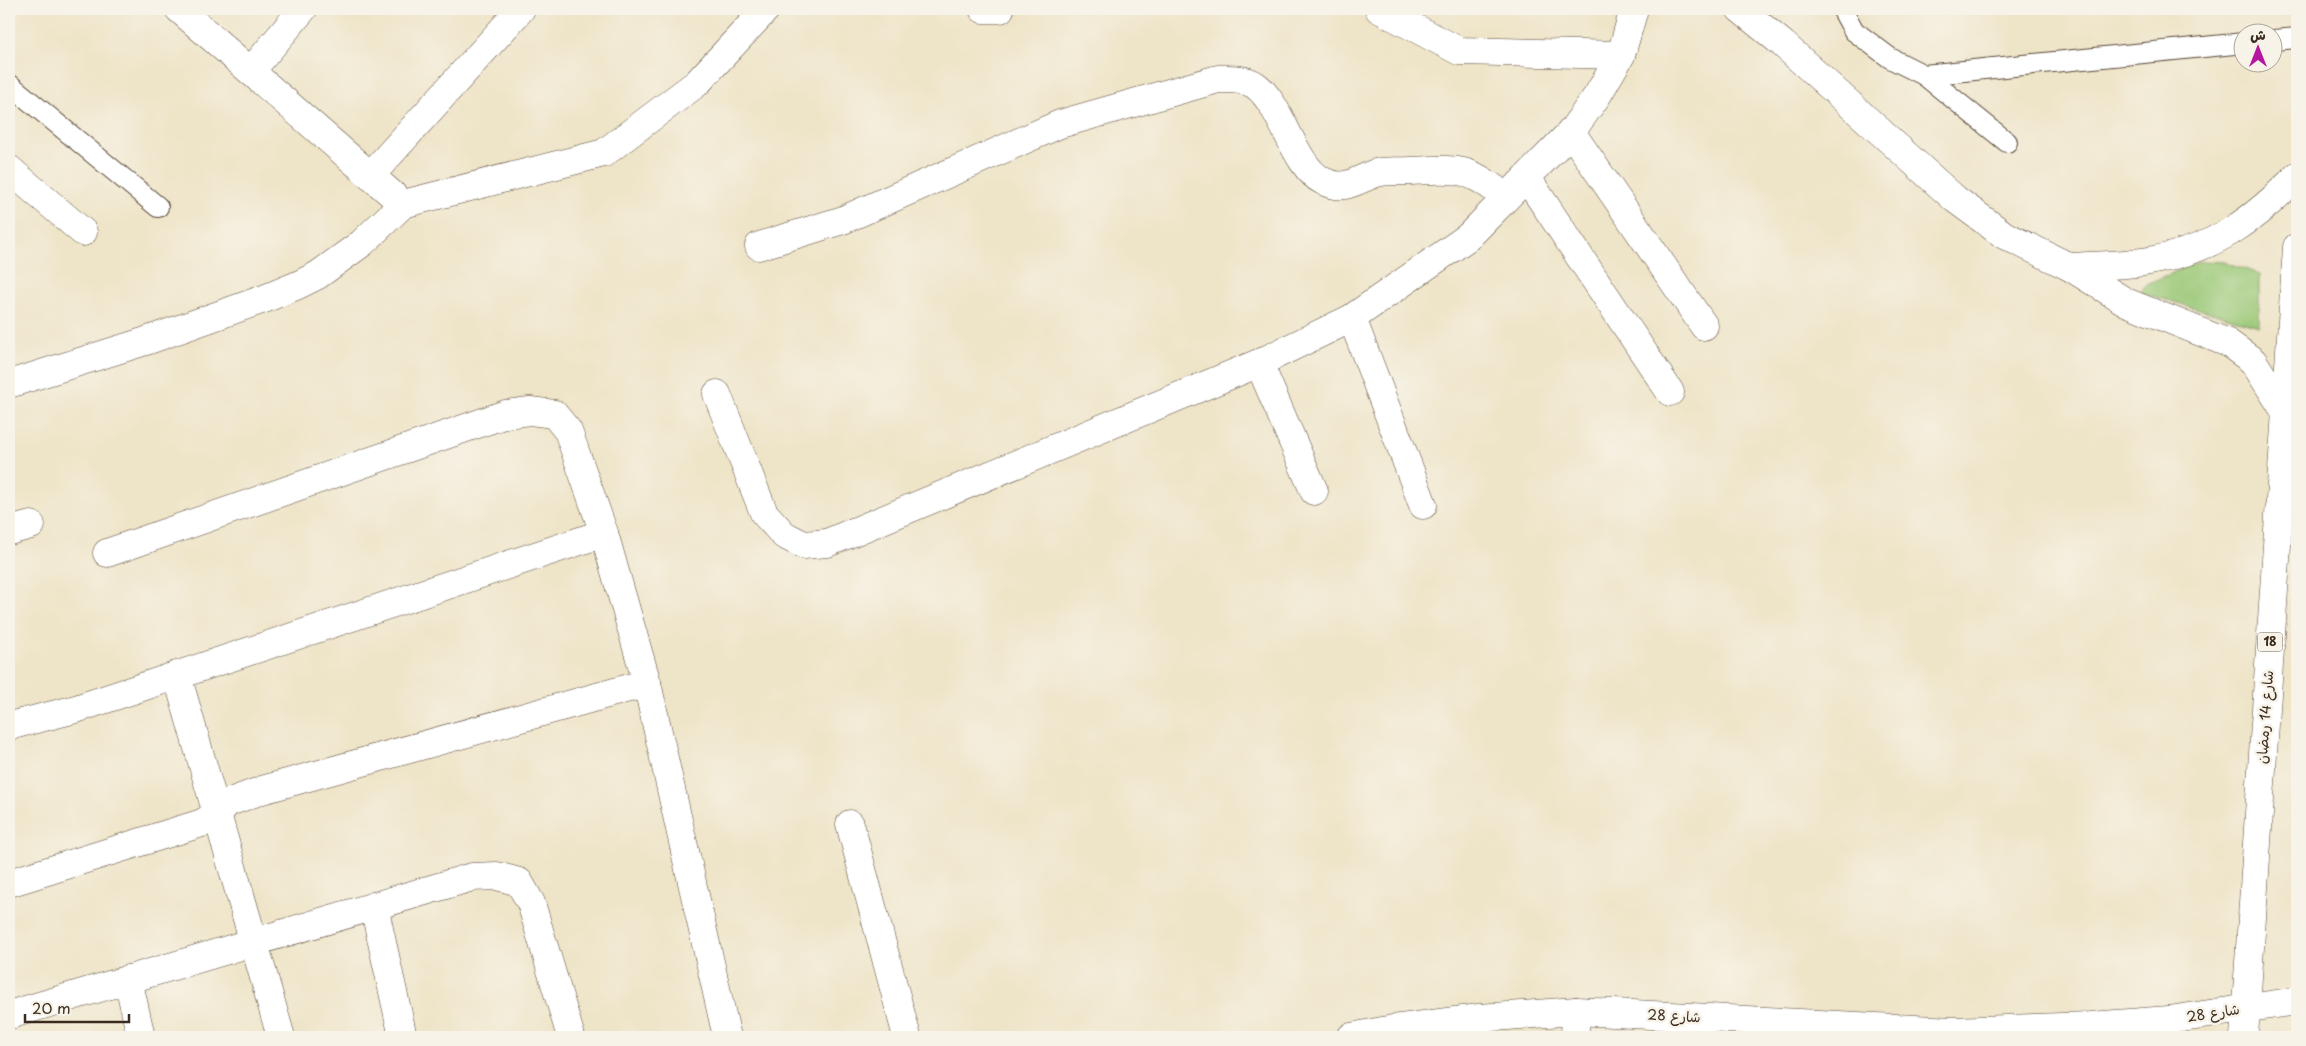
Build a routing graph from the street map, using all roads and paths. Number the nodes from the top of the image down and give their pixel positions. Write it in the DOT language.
graph roads {
  1 [pos="179,9"];
  2 [pos="303,9"];
  3 [pos="521,9"];
  4 [pos="766,9"];
  5 [pos="983,9"];
  6 [pos="1000,9"];
  7 [pos="1379,9"];
  8 [pos="1634,9"];
  9 [pos="1740,9"];
  10 [pos="1842,9"];
  11 [pos="2297,38"];
  12 [pos="2284,39"];
  13 [pos="2234,45"];
  14 [pos="1621,55"];
  15 [pos="251,71"];
  16 [pos="1924,75"];
  17 [pos="9,84"];
  18 [pos="1571,132"];
  19 [pos="2007,142"];
  20 [pos="9,169"];
  21 [pos="370,176"];
  22 [pos="2297,176"];
  23 [pos="1527,178"];
  24 [pos="1506,198"];
  25 [pos="403,204"];
  26 [pos="158,207"];
  27 [pos="84,232"];
  28 [pos="759,246"];
  29 [pos="2297,247"];
  30 [pos="2070,267"];
  31 [pos="1352,318"];
  32 [pos="1704,326"];
  33 [pos="1259,362"];
  34 [pos="9,384"];
  35 [pos="1670,392"];
  36 [pos="716,394"];
  37 [pos="2285,411"];
  38 [pos="1314,492"];
  39 [pos="1423,505"];
  40 [pos="604,533"];
  41 [pos="107,553"];
  42 [pos="177,675"];
  43 [pos="647,683"];
  44 [pos="9,726"];
  45 [pos="218,814"];
  46 [pos="850,824"];
  47 [pos="9,883"];
  48 [pos="374,906"];
  49 [pos="254,942"];
  50 [pos="128,979"];
  51 [pos="2297,1001"];
  52 [pos="2247,1008"];
  53 [pos="9,1015"];
  54 [pos="1576,1024"];
  55 [pos="1478,1028"];
  56 [pos="1762,1029"];
  57 [pos="1393,1033"];
  58 [pos="1953,1034"];
  59 [pos="141,1037"];
  60 [pos="281,1037"];
  61 [pos="403,1037"];
  62 [pos="571,1037"];
  63 [pos="727,1037"];
  64 [pos="907,1037"];
  65 [pos="1351,1037"];
  66 [pos="2244,1037"];
  1 -- 15 [label="street"];
  2 -- 15 [label="street"];
  3 -- 21 [label="street"];
  4 -- 25 [label="street"];
  5 -- 6 [label="street"];
  7 -- 14 [label="street"];
  8 -- 14 [label="street"];
  9 -- 30 [label="street"];
  10 -- 16 [label="lane"];
  11 -- 12 [label="lane"];
  13 -- 16 [label="lane"];
  14 -- 18 [label="street"];
  15 -- 21 [label="street"];
  16 -- 19 [label="lane"];
  17 -- 26 [label="lane"];
  18 -- 23 [label="street"];
  18 -- 32 [label="street"];
  20 -- 27 [label="street"];
  21 -- 25 [label="street"];
  22 -- 30 [label="street"];
  23 -- 24 [label="street"];
  23 -- 35 [label="street"];
  24 -- 28 [label="street"];
  24 -- 31 [label="street"];
  25 -- 34 [label="street"];
  29 -- 37 [label="street, شارع 14 رمضان / 18"];
  30 -- 37 [label="street"];
  31 -- 33 [label="street"];
  31 -- 39 [label="street"];
  33 -- 36 [label="street"];
  33 -- 38 [label="street"];
  37 -- 52 [label="street, شارع 14 رمضان / 18"];
  40 -- 41 [label="street"];
  40 -- 42 [label="street"];
  40 -- 43 [label="street"];
  42 -- 44 [label="street"];
  42 -- 45 [label="street"];
  43 -- 45 [label="street"];
  43 -- 63 [label="street"];
  45 -- 47 [label="street"];
  45 -- 49 [label="street"];
  46 -- 64 [label="street"];
  48 -- 49 [label="street"];
  48 -- 61 [label="street"];
  48 -- 62 [label="street"];
  49 -- 50 [label="street"];
  49 -- 60 [label="street"];
  50 -- 53 [label="street"];
  50 -- 59 [label="street"];
  51 -- 52 [label="street, شارع 28"];
  52 -- 58 [label="street, شارع 28"];
  52 -- 66 [label="street, شارع 14 رمضان / 18"];
  54 -- 55 [label="street, شارع 28"];
  54 -- 56 [label="street, شارع 28"];
  55 -- 57 [label="street, شارع 28"];
  56 -- 58 [label="street, شارع 28"];
  57 -- 65 [label="street, شارع 28"];
}
